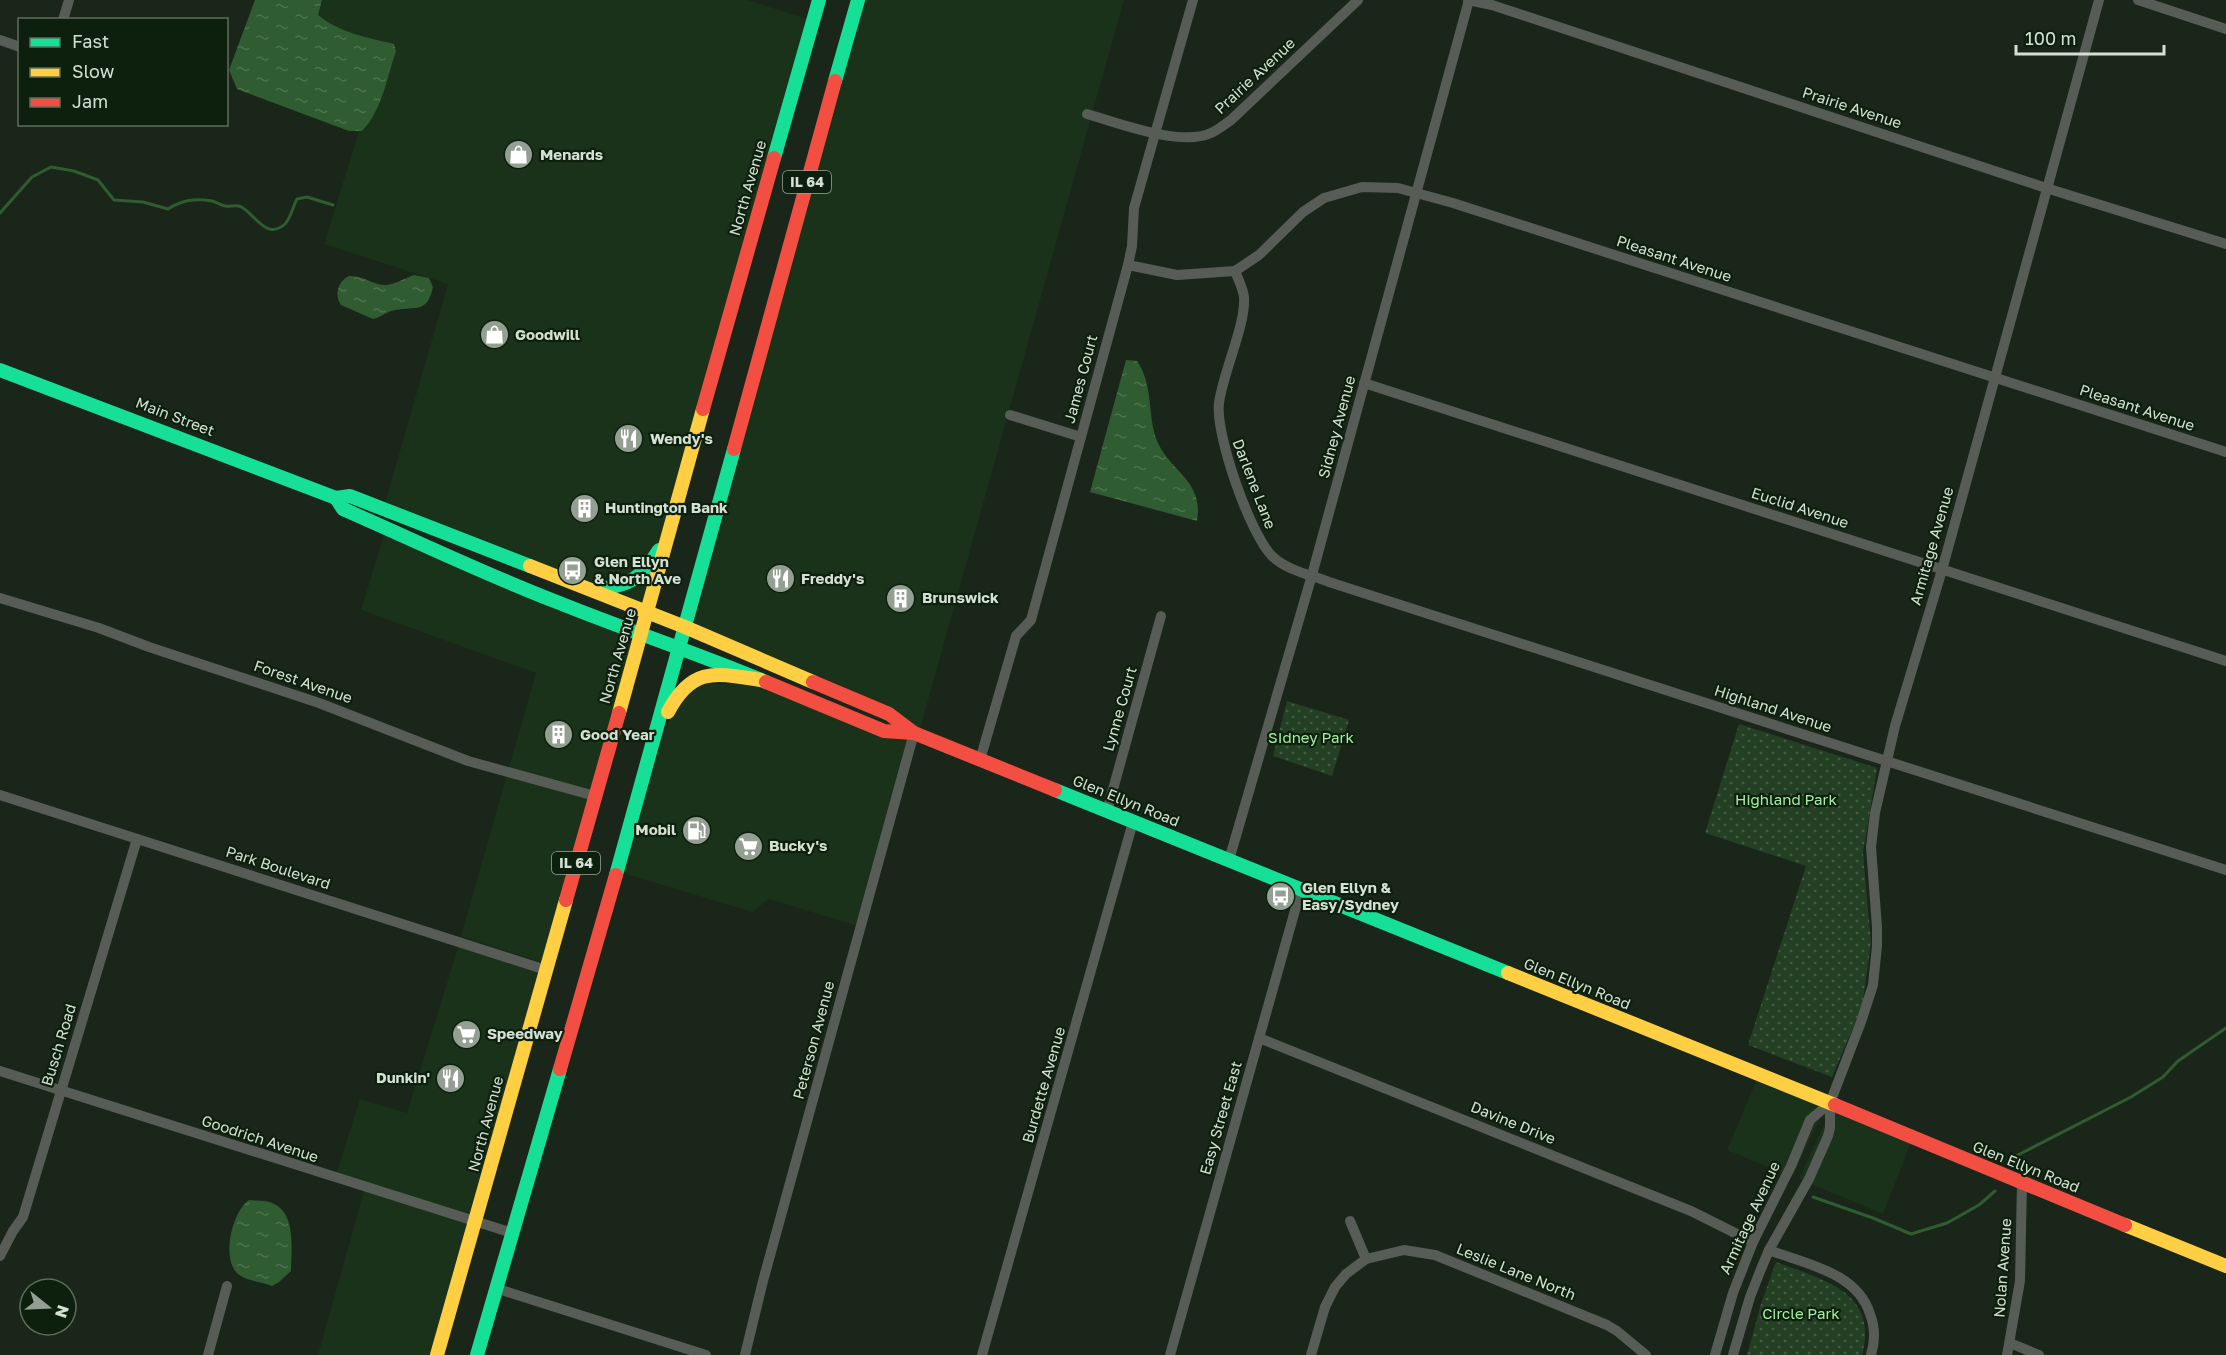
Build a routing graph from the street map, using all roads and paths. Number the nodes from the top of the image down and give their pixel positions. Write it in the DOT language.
graph roads {
  1 [pos="69,0"];
  2 [pos="819,0"];
  3 [pos="858,0"];
  4 [pos="1193,0"];
  5 [pos="1358,0"];
  6 [pos="1469,0"];
  7 [pos="2099,0"];
  8 [pos="2138,0"];
  9 [pos="64,18"];
  10 [pos="2226,29"];
  11 [pos="0,40"];
  12 [pos="18,46"];
  13 [pos="1087,114"];
  14 [pos="1155,134"];
  15 [pos="2046,188"];
  16 [pos="1417,194"];
  17 [pos="2226,244"];
  18 [pos="1128,265"];
  19 [pos="1235,271"];
  20 [pos="0,370"];
  21 [pos="1995,379"];
  22 [pos="1364,382"];
  23 [pos="1010,415"];
  24 [pos="1081,438"];
  25 [pos="2226,453"];
  26 [pos="336,498"];
  27 [pos="675,513"];
  28 [pos="1942,570"];
  29 [pos="1312,575"];
  30 [pos="593,590"];
  31 [pos="0,598"];
  32 [pos="648,613"];
  33 [pos="1161,616"];
  34 [pos="685,627"];
  35 [pos="642,635"];
  36 [pos="679,647"];
  37 [pos="2226,661"];
  38 [pos="761,680"];
  39 [pos="914,733"];
  40 [pos="980,760"];
  41 [pos="1888,762"];
  42 [pos="641,784"];
  43 [pos="0,795"];
  44 [pos="595,796"];
  45 [pos="1107,811"];
  46 [pos="1133,822"];
  47 [pos="137,839"];
  48 [pos="1229,861"];
  49 [pos="2226,870"];
  50 [pos="1300,889"];
  51 [pos="546,970"];
  52 [pos="1259,1038"];
  53 [pos="0,1071"];
  54 [pos="61,1091"];
  55 [pos="1830,1104"];
  56 [pos="2022,1183"];
  57 [pos="1350,1221"];
  58 [pos="475,1222"];
  59 [pos="512,1233"];
  60 [pos="1753,1242"];
  61 [pos="1769,1250"];
  62 [pos="0,1256"];
  63 [pos="1366,1259"];
  64 [pos="2226,1266"];
  65 [pos="227,1286"];
  66 [pos="495,1288"];
  67 [pos="2010,1343"];
  68 [pos="208,1355"];
  69 [pos="436,1355"];
  70 [pos="477,1355"];
  71 [pos="706,1355"];
  72 [pos="745,1355"];
  73 [pos="982,1355"];
  74 [pos="1170,1355"];
  75 [pos="1311,1355"];
  76 [pos="1646,1355"];
  77 [pos="1715,1355"];
  78 [pos="1733,1355"];
  79 [pos="1871,1355"];
  80 [pos="2007,1355"];
  81 [pos="2039,1355"];
  1 -- 9 [label="street"];
  2 -- 27 [label="main road, North Avenue / IL 64"];
  3 -- 34 [label="main road, IL 64"];
  4 -- 14 [label="street, James Court"];
  5 -- 14 [label="street, Prairie Avenue"];
  6 -- 15 [label="street, Prairie Avenue"];
  6 -- 16 [label="street, Sidney Avenue"];
  7 -- 15 [label="street, Armitage Avenue"];
  8 -- 10 [label="street"];
  11 -- 12 [label="street"];
  13 -- 14 [label="street, Prairie Avenue"];
  14 -- 18 [label="street, James Court"];
  15 -- 17 [label="street, Prairie Avenue"];
  15 -- 21 [label="street, Armitage Avenue"];
  16 -- 19 [label="street, Pleasant Avenue"];
  16 -- 21 [label="street, Pleasant Avenue"];
  16 -- 22 [label="street, Sidney Avenue"];
  18 -- 19 [label="street"];
  18 -- 24 [label="street, James Court"];
  19 -- 29 [label="street, Darlene Lane"];
  20 -- 26 [label="main road, Main Street"];
  21 -- 25 [label="street, Pleasant Avenue"];
  21 -- 28 [label="street, Armitage Avenue"];
  22 -- 28 [label="street, Euclid Avenue"];
  22 -- 29 [label="street, Sidney Avenue"];
  23 -- 24 [label="street"];
  24 -- 40 [label="street, James Court"];
  26 -- 30 [label="main road, Main Street"];
  26 -- 35 [label="main road, Main Street"];
  27 -- 30 [label="main road"];
  27 -- 32 [label="main road, North Avenue / IL 64"];
  28 -- 37 [label="street, Euclid Avenue"];
  28 -- 41 [label="street, Armitage Avenue"];
  29 -- 41 [label="street, Highland Avenue"];
  29 -- 48 [label="street, Sidney Avenue"];
  30 -- 32 [label="main road, Main Street"];
  31 -- 44 [label="street, Forest Avenue"];
  32 -- 34 [label="main road, Glen Ellyn Road"];
  32 -- 35 [label="main road, North Avenue / IL 64"];
  33 -- 45 [label="street, Lynne Court"];
  34 -- 36 [label="main road, IL 64"];
  34 -- 39 [label="main road, Glen Ellyn Road"];
  35 -- 36 [label="main road, Glen Ellyn Road"];
  35 -- 44 [label="main road, North Avenue / IL 64"];
  36 -- 38 [label="main road, Glen Ellyn Road"];
  36 -- 42 [label="main road, IL 64"];
  38 -- 39 [label="main road, Glen Ellyn Road"];
  38 -- 42 [label="main road"];
  39 -- 40 [label="main road, Glen Ellyn Road"];
  39 -- 72 [label="street, Peterson Avenue"];
  40 -- 45 [label="main road, Glen Ellyn Road"];
  41 -- 49 [label="street, Highland Avenue"];
  41 -- 55 [label="street, Armitage Avenue"];
  42 -- 59 [label="main road, IL 64"];
  43 -- 47 [label="street, Park Boulevard"];
  44 -- 51 [label="main road, North Avenue / IL 64"];
  45 -- 46 [label="main road, Glen Ellyn Road"];
  46 -- 48 [label="main road, Glen Ellyn Road"];
  46 -- 73 [label="street, Burdette Avenue"];
  47 -- 51 [label="street, Park Boulevard"];
  47 -- 54 [label="street, Busch Road"];
  48 -- 50 [label="main road, Glen Ellyn Road"];
  50 -- 52 [label="street, Easy Street East"];
  50 -- 55 [label="main road, Glen Ellyn Road"];
  51 -- 58 [label="main road, North Avenue / IL 64"];
  52 -- 60 [label="street, Davine Drive"];
  52 -- 74 [label="street, Easy Street East"];
  53 -- 54 [label="street, Goodrich Avenue"];
  54 -- 58 [label="street, Goodrich Avenue"];
  54 -- 62 [label="street, Busch Road"];
  55 -- 56 [label="main road, Glen Ellyn Road"];
  55 -- 60 [label="street, Armitage Avenue"];
  55 -- 61 [label="street, Armitage Avenue"];
  56 -- 64 [label="main road, Glen Ellyn Road"];
  56 -- 67 [label="street, Nolan Avenue"];
  57 -- 63 [label="street"];
  58 -- 59 [label="street, Goodrich Avenue"];
  58 -- 69 [label="main road, North Avenue / IL 64"];
  59 -- 66 [label="main road, IL 64"];
  60 -- 77 [label="street, Armitage Avenue"];
  61 -- 78 [label="street, Armitage Avenue"];
  61 -- 79 [label="street"];
  63 -- 75 [label="street"];
  63 -- 76 [label="street, Leslie Lane North"];
  65 -- 68 [label="street"];
  66 -- 70 [label="main road, IL 64"];
  66 -- 71 [label="street"];
  67 -- 80 [label="street, Nolan Avenue"];
  67 -- 81 [label="street"];
}
